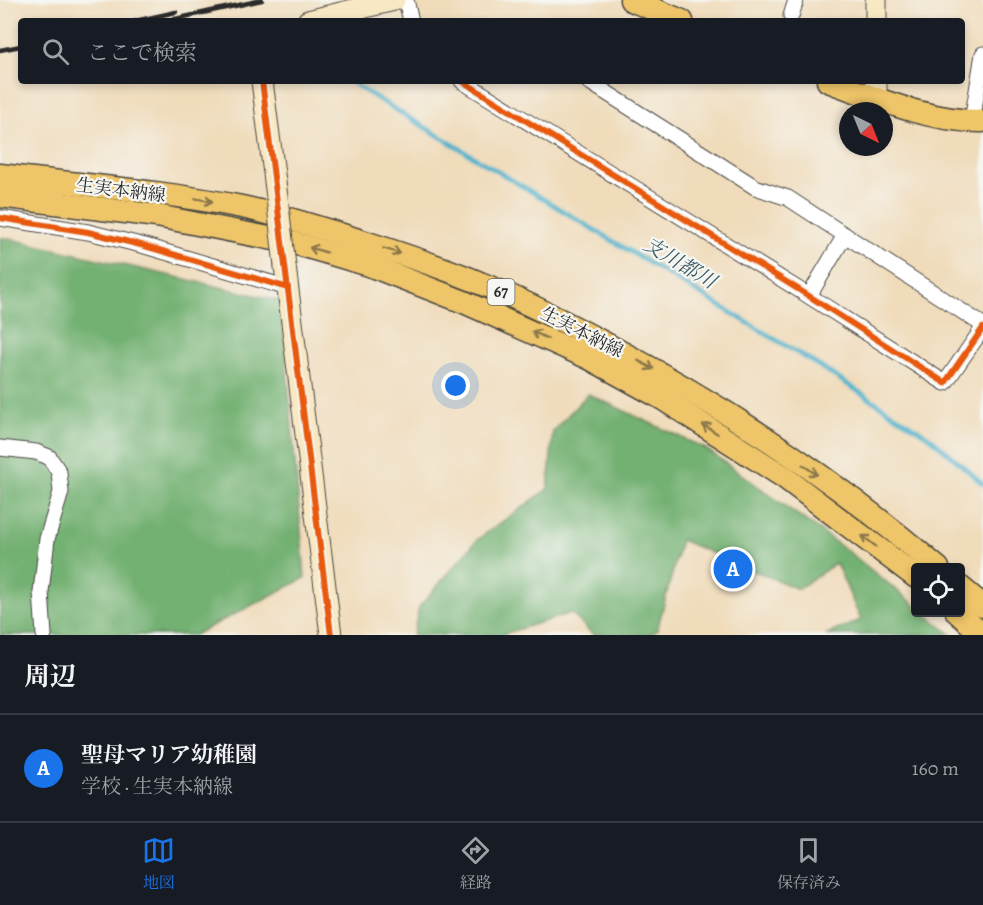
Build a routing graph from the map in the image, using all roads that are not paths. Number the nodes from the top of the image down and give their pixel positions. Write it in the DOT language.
graph roads {
  1 [pos="394,0"];
  2 [pos="406,0"];
  3 [pos="631,0"];
  4 [pos="796,0"];
  5 [pos="876,0"];
  6 [pos="791,16"];
  7 [pos="320,18"];
  8 [pos="410,18"];
  9 [pos="675,18"];
  10 [pos="876,18"];
  11 [pos="983,54"];
  12 [pos="262,84"];
  13 [pos="473,84"];
  14 [pos="593,84"];
  15 [pos="844,84"];
  16 [pos="876,90"];
  17 [pos="977,121"];
  18 [pos="0,175"];
  19 [pos="0,196"];
  20 [pos="0,218"];
  21 [pos="845,235"];
  22 [pos="288,288"];
  23 [pos="809,296"];
  24 [pos="983,327"];
  25 [pos="0,448"];
  26 [pos="933,563"];
  27 [pos="911,574"];
  28 [pos="965,591"];
  29 [pos="983,606"];
  30 [pos="962,617"];
  31 [pos="44,635"];
  32 [pos="332,635"];
  33 [pos="982,635"];
  1 -- 7 [label="street"];
  2 -- 8 [label="street"];
  3 -- 9 [label="main road"];
  4 -- 6 [label="street"];
  5 -- 10 [label="street"];
  11 -- 17 [label="street"];
  12 -- 22 [label="street, bridge"];
  13 -- 23 [label="street"];
  14 -- 21 [label="street"];
  15 -- 16 [label="main road"];
  16 -- 17 [label="main road"];
  18 -- 26 [label="main road, 生実本納線 / 67, one-way"];
  27 -- 19 [label="main road, 生実本納線 / 67, one-way"];
  20 -- 22 [label="street"];
  21 -- 23 [label="street"];
  21 -- 24 [label="street"];
  22 -- 32 [label="street"];
  23 -- 24 [label="street"];
  25 -- 31 [label="street"];
  28 -- 29 [label="main road"];
  30 -- 33 [label="main road"];
}
